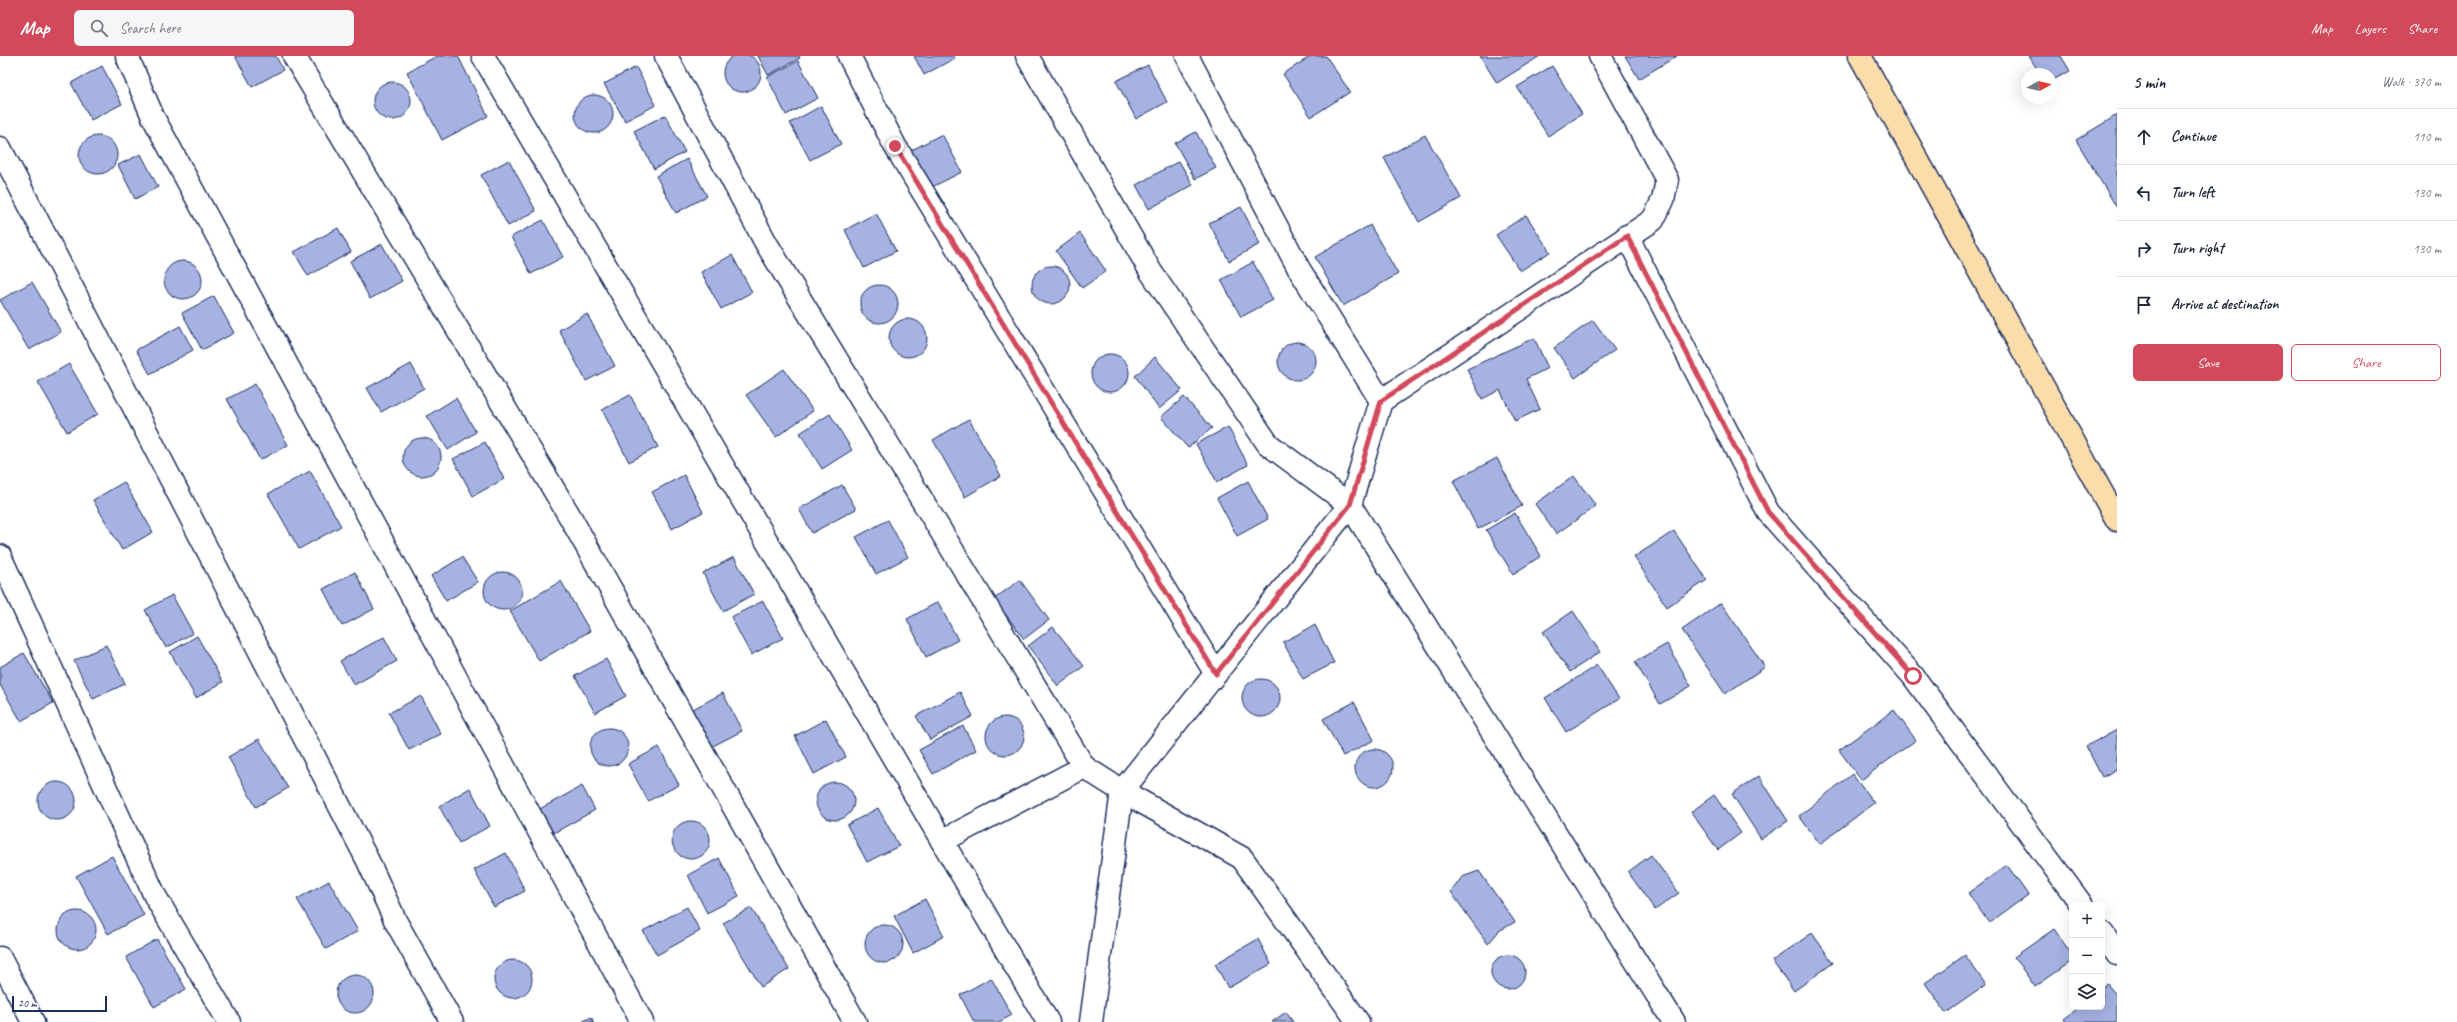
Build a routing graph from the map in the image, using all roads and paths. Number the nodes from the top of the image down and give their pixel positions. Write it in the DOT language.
graph roads {
  1 [pos="127,56"];
  2 [pos="294,56"];
  3 [pos="482,56"];
  4 [pos="666,56"];
  5 [pos="849,56"];
  6 [pos="1028,56"];
  7 [pos="1187,56"];
  8 [pos="1600,56"];
  9 [pos="1860,56"];
  10 [pos="0,148"];
  11 [pos="1627,236"];
  12 [pos="1381,401"];
  13 [pos="1350,505"];
  14 [pos="2117,520"];
  15 [pos="0,556"];
  16 [pos="1216,674"];
  17 [pos="1084,767"];
  18 [pos="1122,791"];
  19 [pos="942,841"];
  20 [pos="2080,902"];
  21 [pos="2105,937"];
  22 [pos="2117,954"];
  23 [pos="0,958"];
  24 [pos="33,1022"];
  25 [pos="229,1022"];
  26 [pos="452,1022"];
  27 [pos="642,1022"];
  28 [pos="855,1022"];
  29 [pos="1048,1022"];
  30 [pos="1091,1022"];
  31 [pos="1358,1022"];
  32 [pos="1674,1022"];
  1 -- 27 [label="street"];
  2 -- 28 [label="street"];
  3 -- 19 [label="street"];
  4 -- 17 [label="street"];
  5 -- 16 [label="street"];
  6 -- 13 [label="street"];
  7 -- 12 [label="street"];
  8 -- 11 [label="street"];
  9 -- 14 [label="main road"];
  10 -- 26 [label="street"];
  11 -- 12 [label="street"];
  11 -- 20 [label="street"];
  12 -- 13 [label="street"];
  13 -- 16 [label="street"];
  13 -- 32 [label="street"];
  15 -- 25 [label="street"];
  16 -- 18 [label="street"];
  17 -- 18 [label="street"];
  17 -- 19 [label="street"];
  18 -- 30 [label="street"];
  18 -- 31 [label="street"];
  19 -- 29 [label="street"];
  21 -- 22 [label="street"];
  23 -- 24 [label="street"];
}
